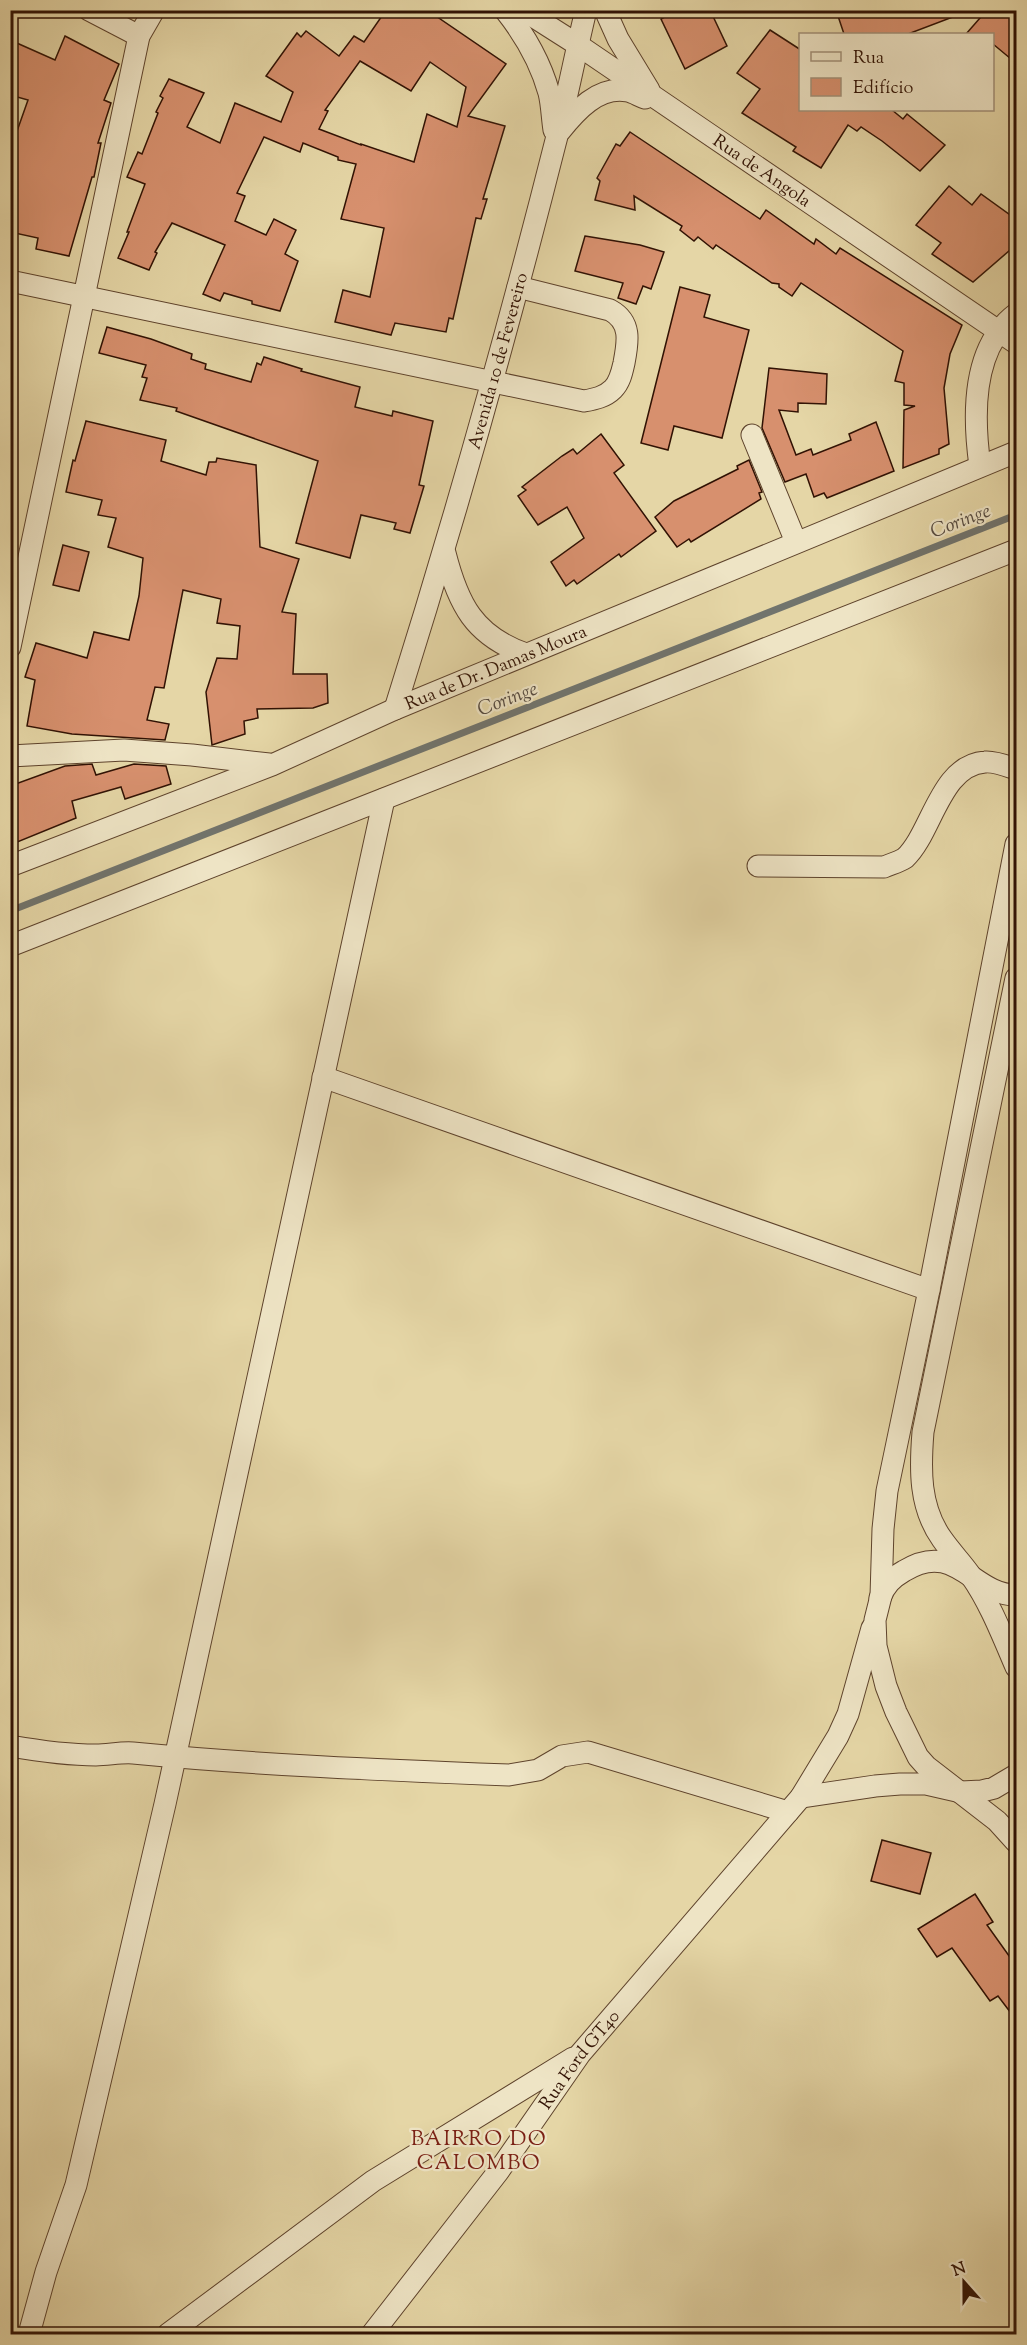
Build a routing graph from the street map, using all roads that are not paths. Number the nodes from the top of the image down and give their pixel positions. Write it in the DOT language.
graph roads {
  1 [pos="89,10"];
  2 [pos="154,10"];
  3 [pos="505,10"];
  4 [pos="523,10"];
  5 [pos="586,10"];
  6 [pos="605,10"];
  7 [pos="139,36"];
  8 [pos="578,45"];
  9 [pos="659,101"];
  10 [pos="557,138"];
  11 [pos="10,281"];
  12 [pos="518,287"];
  13 [pos="85,297"];
  14 [pos="1017,314"];
  15 [pos="998,332"];
  16 [pos="1017,343"];
  17 [pos="492,383"];
  18 [pos="752,435"];
  19 [pos="1017,453"];
  20 [pos="981,466"];
  21 [pos="796,542"];
  22 [pos="1017,550"];
  23 [pos="445,552"];
  24 [pos="10,647"];
  25 [pos="526,654"];
  26 [pos="395,709"];
  27 [pos="10,756"];
  28 [pos="272,765"];
  29 [pos="1017,769"];
  30 [pos="384,799"];
  31 [pos="1017,844"];
  32 [pos="10,866"];
  33 [pos="758,866"];
  34 [pos="10,946"];
  35 [pos="1017,978"];
  36 [pos="323,1077"];
  37 [pos="929,1290"];
  38 [pos="971,1576"];
  39 [pos="881,1596"];
  40 [pos="1017,1596"];
  41 [pos="1017,1667"];
  42 [pos="10,1746"];
  43 [pos="176,1758"];
  44 [pos="1017,1775"];
  45 [pos="961,1792"];
  46 [pos="794,1805"];
  47 [pos="1017,1842"];
  48 [pos="580,2054"];
  49 [pos="29,2334"];
  50 [pos="168,2334"];
  51 [pos="372,2334"];
  1 -- 7 [label="street"];
  2 -- 7 [label="street"];
  3 -- 10 [label="street"];
  4 -- 8 [label="street, Rua de Angola"];
  5 -- 8 [label="street, Avenida 10 de Fevereiro"];
  6 -- 9 [label="street"];
  7 -- 13 [label="street"];
  8 -- 9 [label="street, Rua de Angola"];
  8 -- 10 [label="street, Avenida 10 de Fevereiro"];
  9 -- 10 [label="street"];
  9 -- 15 [label="street, Rua de Angola"];
  10 -- 12 [label="street, Avenida 10 de Fevereiro"];
  11 -- 13 [label="street"];
  12 -- 17 [label="street, Avenida 10 de Fevereiro"];
  12 -- 17 [label="street"];
  13 -- 17 [label="street"];
  13 -- 24 [label="street"];
  14 -- 15 [label="street"];
  15 -- 16 [label="street, Rua de Angola"];
  15 -- 20 [label="street"];
  17 -- 23 [label="street, Avenida 10 de Fevereiro"];
  18 -- 21 [label="street"];
  19 -- 20 [label="street, Rua de Dr. Damas Moura"];
  20 -- 21 [label="street, Rua de Dr. Damas Moura"];
  21 -- 25 [label="street, Rua de Dr. Damas Moura"];
  22 -- 30 [label="street"];
  23 -- 25 [label="street"];
  23 -- 26 [label="street, Avenida 10 de Fevereiro"];
  25 -- 26 [label="street, Rua de Dr. Damas Moura"];
  26 -- 28 [label="street, Rua de Dr. Damas Moura"];
  27 -- 28 [label="street"];
  28 -- 32 [label="street, Rua de Dr. Damas Moura"];
  29 -- 33 [label="street"];
  30 -- 34 [label="street"];
  30 -- 36 [label="street"];
  31 -- 37 [label="street"];
  35 -- 38 [label="street"];
  36 -- 37 [label="street"];
  36 -- 43 [label="street"];
  37 -- 39 [label="street"];
  38 -- 39 [label="street"];
  38 -- 40 [label="street"];
  38 -- 41 [label="street"];
  39 -- 45 [label="street"];
  39 -- 46 [label="street, Rua Ford GT40"];
  42 -- 43 [label="street"];
  43 -- 46 [label="street"];
  43 -- 49 [label="street"];
  44 -- 45 [label="street"];
  45 -- 46 [label="street"];
  45 -- 47 [label="street"];
  46 -- 48 [label="street, Rua Ford GT40"];
  48 -- 50 [label="street"];
  48 -- 51 [label="street, Rua Ford GT40"];
}
